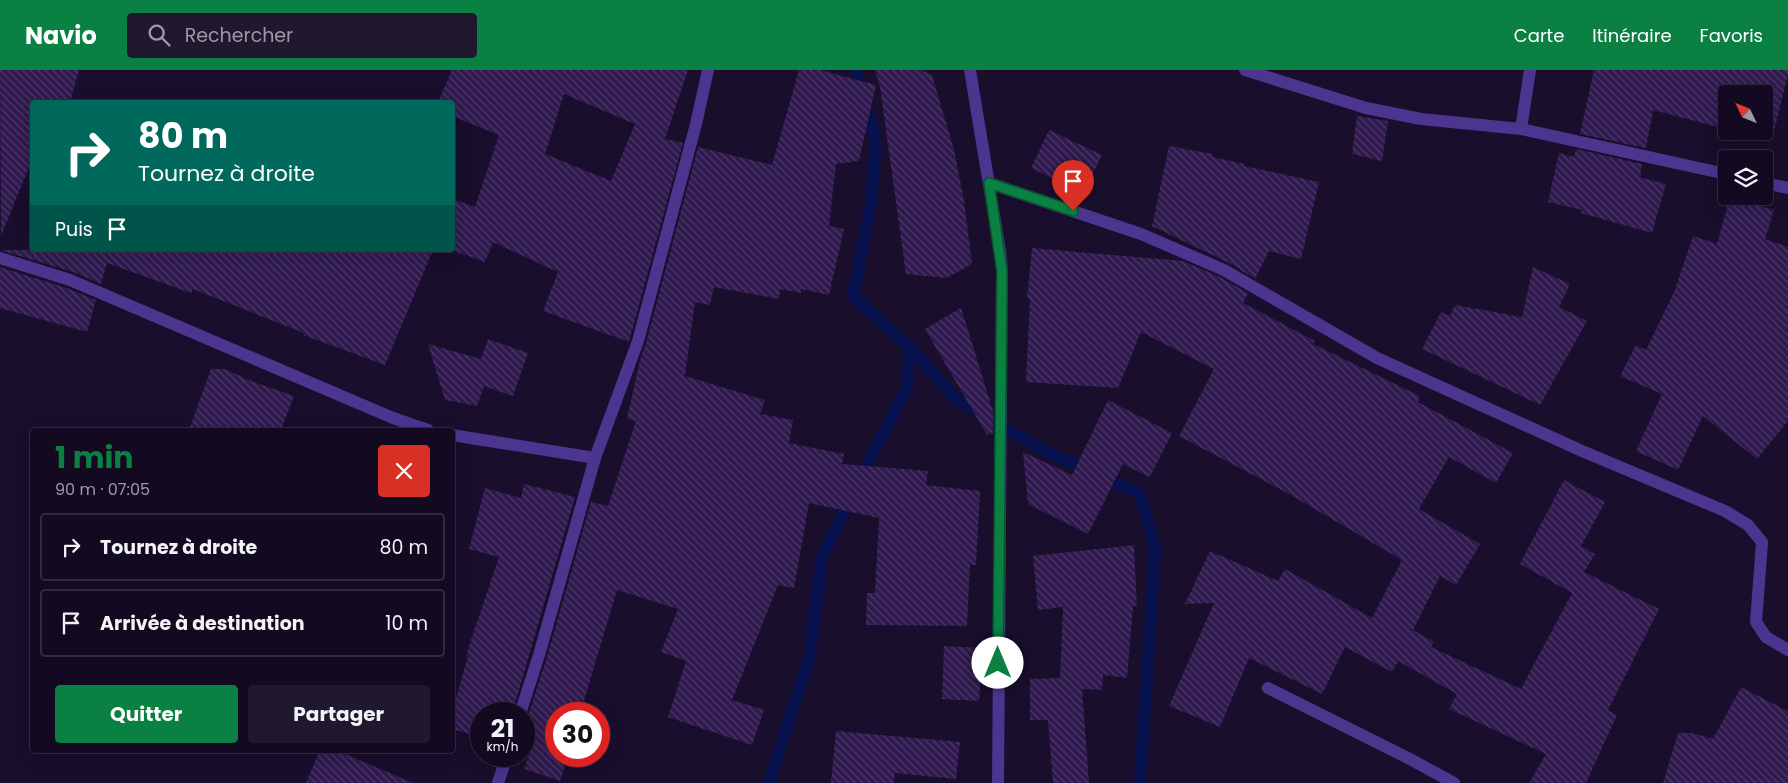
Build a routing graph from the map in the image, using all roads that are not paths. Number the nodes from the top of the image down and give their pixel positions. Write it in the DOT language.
graph roads {
  1 [pos="708,70"];
  2 [pos="970,70"];
  3 [pos="1244,70"];
  4 [pos="1530,70"];
  5 [pos="1522,130"];
  6 [pos="1718,172"];
  7 [pos="989,183"];
  8 [pos="1773,185"];
  9 [pos="1788,188"];
  10 [pos="0,258"];
  11 [pos="422,428"];
  12 [pos="455,435"];
  13 [pos="595,458"];
  14 [pos="1788,650"];
  15 [pos="1268,688"];
  16 [pos="524,702"];
  17 [pos="503,767"];
  18 [pos="498,783"];
  19 [pos="998,783"];
  20 [pos="1454,783"];
  1 -- 13 [label="street"];
  2 -- 7 [label="street"];
  3 -- 5 [label="street"];
  4 -- 5 [label="street"];
  5 -- 6 [label="street"];
  7 -- 14 [label="street"];
  7 -- 19 [label="street"];
  8 -- 9 [label="street"];
  10 -- 11 [label="street"];
  12 -- 13 [label="street"];
  13 -- 16 [label="street"];
  15 -- 20 [label="street"];
  17 -- 18 [label="street"];
}
